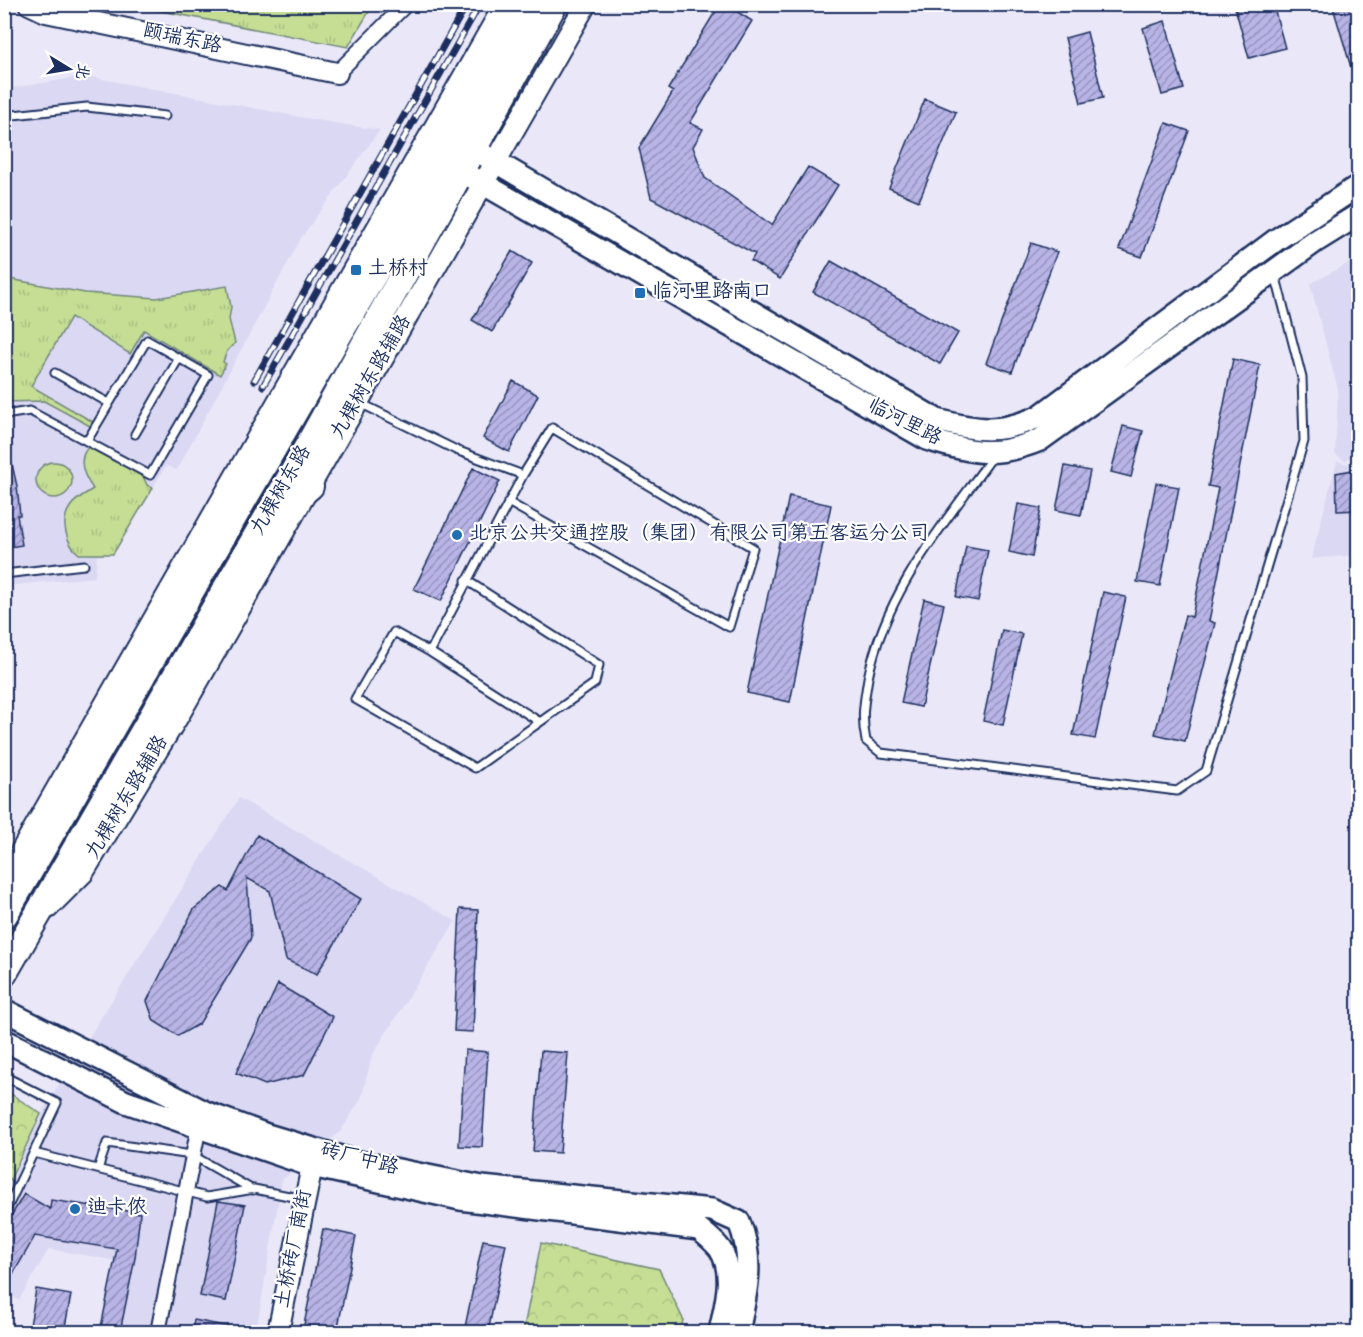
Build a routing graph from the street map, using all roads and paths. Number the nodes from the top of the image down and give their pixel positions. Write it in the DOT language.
graph roads {
  1 [pos="29,4"];
  2 [pos="406,4"];
  3 [pos="505,4"];
  4 [pos="528,4"];
  5 [pos="554,4"];
  6 [pos="586,4"];
  7 [pos="337,73"];
  8 [pos="4,116"];
  9 [pos="165,116"];
  10 [pos="451,136"];
  11 [pos="474,149"];
  12 [pos="439,158"];
  13 [pos="496,162"];
  14 [pos="461,171"];
  15 [pos="483,184"];
  16 [pos="1359,186"];
  17 [pos="1359,215"];
  18 [pos="1274,272"];
  19 [pos="179,358"];
  20 [pos="55,374"];
  21 [pos="333,386"];
  22 [pos="110,403"];
  23 [pos="4,415"];
  24 [pos="135,434"];
  25 [pos="87,441"];
  26 [pos="275,443"];
  27 [pos="995,453"];
  28 [pos="243,464"];
  29 [pos="523,476"];
  30 [pos="310,486"];
  31 [pos="508,502"];
  32 [pos="263,525"];
  33 [pos="84,565"];
  34 [pos="4,574"];
  35 [pos="466,580"];
  36 [pos="430,652"];
  37 [pos="540,722"];
  38 [pos="4,881"];
  39 [pos="4,915"];
  40 [pos="32,925"];
  41 [pos="4,973"];
  42 [pos="4,1010"];
  43 [pos="4,1040"];
  44 [pos="4,1076"];
  45 [pos="199,1126"];
  46 [pos="34,1153"];
  47 [pos="192,1155"];
  48 [pos="312,1166"];
  49 [pos="98,1169"];
  50 [pos="253,1190"];
  51 [pos="185,1192"];
  52 [pos="304,1199"];
  53 [pos="4,1215"];
  54 [pos="158,1332"];
  55 [pos="278,1332"];
  56 [pos="720,1332"];
  57 [pos="738,1332"];
  1 -- 7 [label="street, 颐瑞东路"];
  2 -- 7 [label="street"];
  3 -- 28 [label="street"];
  4 -- 10 [label="highway, 九棵树东路"];
  5 -- 11 [label="highway, 九棵树东路"];
  6 -- 13 [label="street, 九棵树东路辅路"];
  8 -- 9 [label="lane"];
  10 -- 11 [label="main road, 临河里路"];
  10 -- 12 [label="highway, 九棵树东路"];
  11 -- 13 [label="main road, 临河里路"];
  11 -- 14 [label="highway, 九棵树东路"];
  12 -- 14 [label="main road, 临河里路"];
  12 -- 21 [label="highway, 九棵树东路"];
  13 -- 15 [label="street, 九棵树东路辅路"];
  13 -- 16 [label="main road, 临河里路"];
  14 -- 15 [label="main road, 临河里路"];
  14 -- 21 [label="highway, 九棵树东路"];
  15 -- 21 [label="street, 九棵树东路辅路"];
  15 -- 27 [label="main road, 临河里路"];
  17 -- 18 [label="main road, 临河里路"];
  18 -- 27 [label="main road, 临河里路"];
  18 -- 27 [label="lane"];
  19 -- 22 [label="lane"];
  19 -- 24 [label="lane"];
  19 -- 25 [label="lane"];
  20 -- 22 [label="lane"];
  21 -- 26 [label="highway, 九棵树东路"];
  21 -- 29 [label="lane"];
  21 -- 30 [label="street, 九棵树东路辅路"];
  21 -- 32 [label="highway, 九棵树东路"];
  22 -- 25 [label="lane"];
  23 -- 25 [label="lane"];
  26 -- 28 [label="highway"];
  26 -- 39 [label="highway, 九棵树东路"];
  28 -- 38 [label="street"];
  29 -- 31 [label="lane"];
  29 -- 31 [label="lane"];
  30 -- 32 [label="highway"];
  30 -- 40 [label="street, 九棵树东路辅路"];
  31 -- 35 [label="lane"];
  32 -- 40 [label="highway, 九棵树东路"];
  33 -- 34 [label="lane"];
  35 -- 36 [label="lane"];
  35 -- 37 [label="lane"];
  36 -- 37 [label="lane"];
  36 -- 37 [label="lane"];
  40 -- 41 [label="highway, 九棵树东路"];
  42 -- 57 [label="main road, 砖厂中路"];
  43 -- 45 [label="main road, 砖厂中路"];
  44 -- 46 [label="lane"];
  45 -- 47 [label="street"];
  45 -- 48 [label="main road, 砖厂中路"];
  46 -- 49 [label="lane"];
  46 -- 53 [label="lane"];
  47 -- 49 [label="lane"];
  47 -- 50 [label="lane"];
  47 -- 51 [label="street"];
  48 -- 52 [label="street, 土桥砖厂南街"];
  48 -- 56 [label="main road, 砖厂中路"];
  49 -- 51 [label="lane"];
  50 -- 51 [label="lane"];
  50 -- 52 [label="lane"];
  51 -- 54 [label="street"];
  52 -- 55 [label="street, 土桥砖厂南街"];
}
